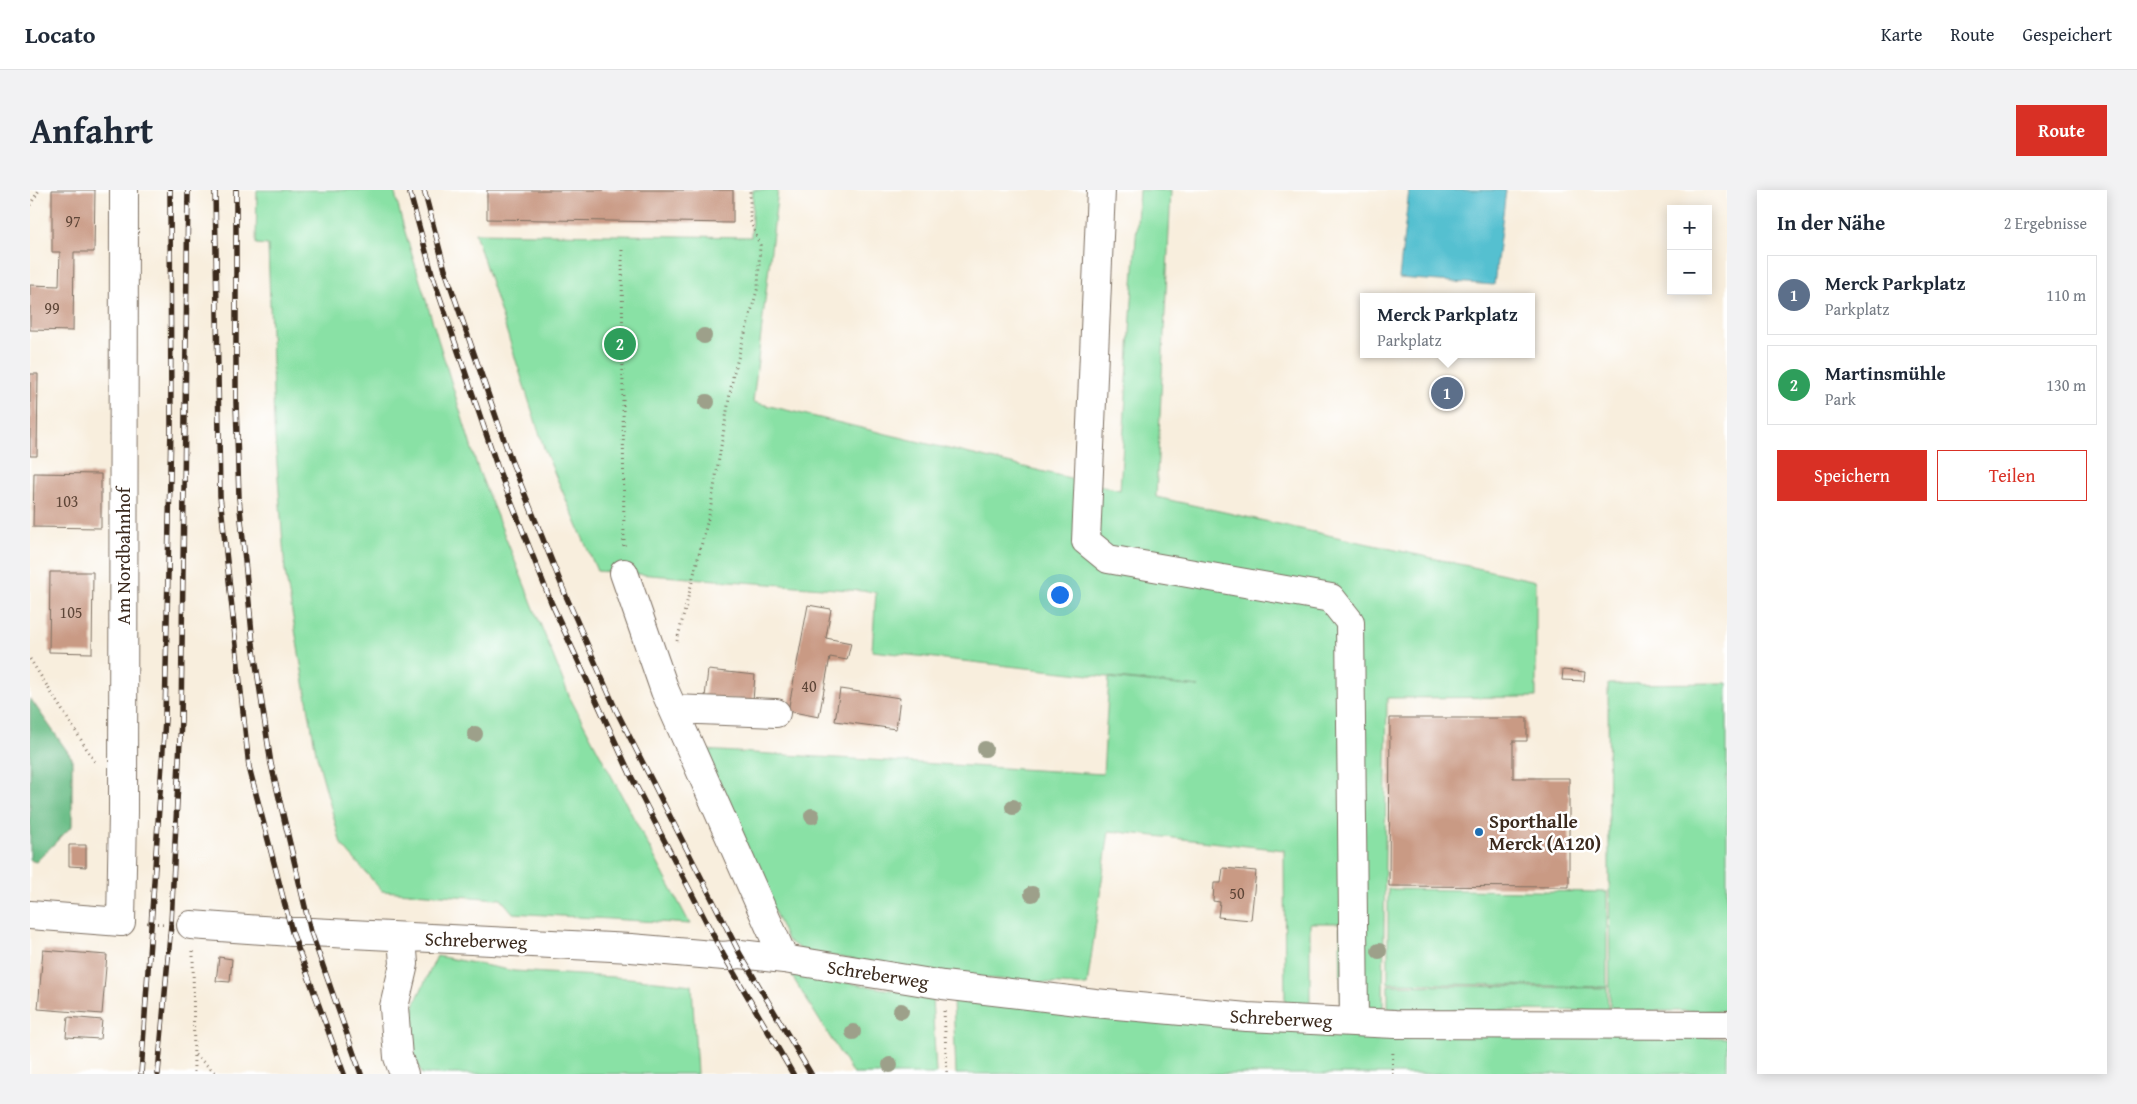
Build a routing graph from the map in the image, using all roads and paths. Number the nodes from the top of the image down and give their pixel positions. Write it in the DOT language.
graph roads {
  1 [pos="38,190"];
  2 [pos="124,190"];
  3 [pos="750,190"];
  4 [pos="1101,190"];
  5 [pos="30,205"];
  6 [pos="622,250"];
  7 [pos="624,573"];
  8 [pos="677,643"];
  9 [pos="30,659"];
  10 [pos="673,709"];
  11 [pos="776,713"];
  12 [pos="96,764"];
  13 [pos="30,915"];
  14 [pos="121,922"];
  15 [pos="191,925"];
  16 [pos="402,937"];
  17 [pos="784,959"];
  18 [pos="943,985"];
  19 [pos="1354,1022"];
  20 [pos="1727,1025"];
  21 [pos="195,1055"];
  22 [pos="194,1074"];
  23 [pos="217,1074"];
  24 [pos="404,1074"];
  25 [pos="947,1074"];
  1 -- 5 [label="path"];
  2 -- 14 [label="street, Am Nordbahnhof"];
  3 -- 8 [label="path"];
  4 -- 19 [label="street"];
  6 -- 7 [label="path"];
  7 -- 10 [label="street"];
  9 -- 12 [label="path"];
  10 -- 11 [label="street"];
  10 -- 17 [label="street"];
  13 -- 14 [label="street"];
  14 -- 15 [label="path"];
  15 -- 16 [label="street, Schreberweg"];
  15 -- 21 [label="path"];
  16 -- 17 [label="street, Schreberweg"];
  16 -- 24 [label="street"];
  17 -- 18 [label="street, Schreberweg"];
  18 -- 19 [label="street, Schreberweg"];
  18 -- 25 [label="path"];
  19 -- 20 [label="street, Schreberweg"];
  21 -- 22 [label="path"];
  21 -- 23 [label="path"];
}
